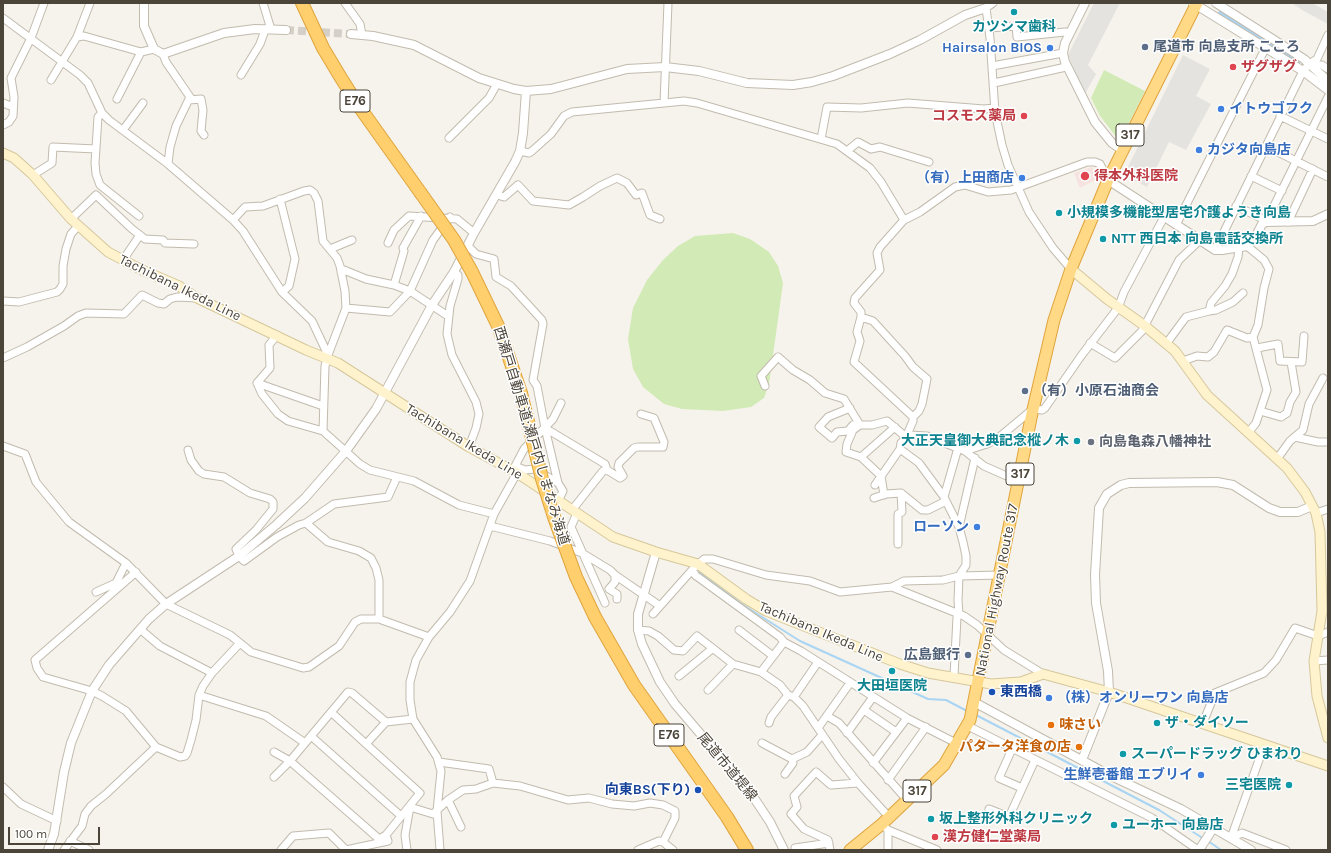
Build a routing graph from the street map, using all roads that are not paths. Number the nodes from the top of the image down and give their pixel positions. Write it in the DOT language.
graph roads {
  1 [pos="44,3"];
  2 [pos="90,3"];
  3 [pos="144,3"];
  4 [pos="263,3"];
  5 [pos="302,3"];
  6 [pos="345,3"];
  7 [pos="668,3"];
  8 [pos="1085,3"];
  9 [pos="1216,3"];
  10 [pos="1196,4"];
  11 [pos="352,6"];
  12 [pos="984,6"];
  13 [pos="3,18"];
  14 [pos="989,28"];
  15 [pos="265,30"];
  16 [pos="286,30"];
  17 [pos="1070,33"];
  18 [pos="351,34"];
  19 [pos="362,35"];
  20 [pos="1328,35"];
  21 [pos="77,37"];
  22 [pos="31,38"];
  23 [pos="154,49"];
  24 [pos="1265,50"];
  25 [pos="141,52"];
  26 [pos="1063,53"];
  27 [pos="163,54"];
  28 [pos="62,60"];
  29 [pos="1309,64"];
  30 [pos="992,66"];
  31 [pos="665,67"];
  32 [pos="1066,67"];
  33 [pos="1328,69"];
  34 [pos="1303,71"];
  35 [pos="241,75"];
  36 [pos="51,80"];
  37 [pos="1328,81"];
  38 [pos="994,83"];
  39 [pos="497,84"];
  40 [pos="1328,90"];
  41 [pos="526,91"];
  42 [pos="1328,97"];
  43 [pos="117,99"];
  44 [pos="189,100"];
  45 [pos="664,102"];
  46 [pos="3,103"];
  47 [pos="143,103"];
  48 [pos="13,107"];
  49 [pos="995,108"];
  50 [pos="102,113"];
  51 [pos="1280,116"];
  52 [pos="3,126"];
  53 [pos="123,130"];
  54 [pos="1311,131"];
  55 [pos="204,136"];
  56 [pos="449,138"];
  57 [pos="821,139"];
  58 [pos="1328,139"];
  59 [pos="1266,146"];
  60 [pos="96,149"];
  61 [pos="1122,150"];
  62 [pos="520,151"];
  63 [pos="847,151"];
  64 [pos="3,153"];
  65 [pos="1297,161"];
  66 [pos="929,162"];
  67 [pos="168,164"];
  68 [pos="1313,169"];
  69 [pos="33,175"];
  70 [pos="1251,176"];
  71 [pos="1328,177"];
  72 [pos="1108,180"];
  73 [pos="1019,189"];
  74 [pos="1282,191"];
  75 [pos="497,195"];
  76 [pos="280,199"];
  77 [pos="119,200"];
  78 [pos="1236,206"];
  79 [pos="110,209"];
  80 [pos="1328,214"];
  81 [pos="139,216"];
  82 [pos="421,216"];
  83 [pos="450,217"];
  84 [pos="1164,217"];
  85 [pos="660,219"];
  86 [pos="233,220"];
  87 [pos="904,220"];
  88 [pos="75,222"];
  89 [pos="1266,222"];
  90 [pos="1288,222"];
  91 [pos="1176,225"];
  92 [pos="474,233"];
  93 [pos="140,236"];
  94 [pos="352,240"];
  95 [pos="1199,241"];
  96 [pos="388,243"];
  97 [pos="194,244"];
  98 [pos="468,246"];
  99 [pos="1248,246"];
  100 [pos="1239,247"];
  101 [pos="330,250"];
  102 [pos="1215,250"];
  103 [pos="123,260"];
  104 [pos="1071,269"];
  105 [pos="341,272"];
  106 [pos="454,272"];
  107 [pos="394,285"];
  108 [pos="410,291"];
  109 [pos="282,292"];
  110 [pos="1243,293"];
  111 [pos="197,298"];
  112 [pos="3,301"];
  113 [pos="432,305"];
  114 [pos="346,308"];
  115 [pos="1118,308"];
  116 [pos="1209,311"];
  117 [pos="448,316"];
  118 [pos="861,317"];
  119 [pos="1145,326"];
  120 [pos="277,335"];
  121 [pos="1304,336"];
  122 [pos="1253,337"];
  123 [pos="1090,343"];
  124 [pos="1166,344"];
  125 [pos="1257,348"];
  126 [pos="327,356"];
  127 [pos="3,358"];
  128 [pos="1183,361"];
  129 [pos="1291,362"];
  130 [pos="1323,378"];
  131 [pos="257,383"];
  132 [pos="765,386"];
  133 [pos="385,394"];
  134 [pos="562,403"];
  135 [pos="323,406"];
  136 [pos="850,408"];
  137 [pos="1033,409"];
  138 [pos="1260,411"];
  139 [pos="641,414"];
  140 [pos="913,417"];
  141 [pos="859,423"];
  142 [pos="895,427"];
  143 [pos="545,428"];
  144 [pos="323,431"];
  145 [pos="1248,433"];
  146 [pos="906,437"];
  147 [pos="1295,437"];
  148 [pos="1328,442"];
  149 [pos="3,446"];
  150 [pos="469,447"];
  151 [pos="958,448"];
  152 [pos="900,449"];
  153 [pos="188,450"];
  154 [pos="346,451"];
  155 [pos="965,451"];
  156 [pos="861,457"];
  157 [pos="976,458"];
  158 [pos="1277,459"];
  159 [pos="515,470"];
  160 [pos="607,470"];
  161 [pos="881,476"];
  162 [pos="397,477"];
  163 [pos="1018,481"];
  164 [pos="558,483"];
  165 [pos="875,486"];
  166 [pos="901,493"];
  167 [pos="884,495"];
  168 [pos="874,498"];
  169 [pos="945,499"];
  170 [pos="558,501"];
  171 [pos="1328,509"];
  172 [pos="1314,510"];
  173 [pos="574,512"];
  174 [pos="494,514"];
  175 [pos="306,523"];
  176 [pos="490,526"];
  177 [pos="959,527"];
  178 [pos="898,544"];
  179 [pos="656,552"];
  180 [pos="582,553"];
  181 [pos="239,556"];
  182 [pos="126,563"];
  183 [pos="696,566"];
  184 [pos="136,572"];
  185 [pos="1000,575"];
  186 [pos="615,576"];
  187 [pos="959,576"];
  188 [pos="1325,579"];
  189 [pos="892,587"];
  190 [pos="96,592"];
  191 [pos="643,594"];
  192 [pos="617,599"];
  193 [pos="605,603"];
  194 [pos="166,604"];
  195 [pos="660,606"];
  196 [pos="653,614"];
  197 [pos="959,615"];
  198 [pos="379,619"];
  199 [pos="140,629"];
  200 [pos="638,630"];
  201 [pos="739,630"];
  202 [pos="1328,632"];
  203 [pos="987,635"];
  204 [pos="1318,636"];
  205 [pos="429,637"];
  206 [pos="784,642"];
  207 [pos="240,643"];
  208 [pos="712,648"];
  209 [pos="773,656"];
  210 [pos="1328,660"];
  211 [pos="1314,661"];
  212 [pos="818,662"];
  213 [pos="733,664"];
  214 [pos="761,672"];
  215 [pos="212,673"];
  216 [pos="1043,674"];
  217 [pos="679,676"];
  218 [pos="954,676"];
  219 [pos="978,681"];
  220 [pos="850,684"];
  221 [pos="708,690"];
  222 [pos="92,691"];
  223 [pos="1109,692"];
  224 [pos="199,695"];
  225 [pos="791,696"];
  226 [pos="872,697"];
  227 [pos="974,704"];
  228 [pos="864,710"];
  229 [pos="332,713"];
  230 [pos="827,716"];
  231 [pos="1326,717"];
  232 [pos="906,718"];
  233 [pos="413,719"];
  234 [pos="386,722"];
  235 [pos="769,723"];
  236 [pos="969,723"];
  237 [pos="1203,723"];
  238 [pos="926,727"];
  239 [pos="818,728"];
  240 [pos="896,732"];
  241 [pos="847,733"];
  242 [pos="822,735"];
  243 [pos="311,736"];
  244 [pos="1328,738"];
  245 [pos="305,743"];
  246 [pos="762,743"];
  247 [pos="366,744"];
  248 [pos="958,744"];
  249 [pos="1264,746"];
  250 [pos="156,747"];
  251 [pos="1012,748"];
  252 [pos="274,752"];
  253 [pos="792,759"];
  254 [pos="1035,760"];
  255 [pos="1082,760"];
  256 [pos="290,761"];
  257 [pos="439,762"];
  258 [pos="872,763"];
  259 [pos="1328,766"];
  260 [pos="785,774"];
  261 [pos="274,777"];
  262 [pos="888,780"];
  263 [pos="493,783"];
  264 [pos="858,783"];
  265 [pos="3,787"];
  266 [pos="1022,788"];
  267 [pos="448,800"];
  268 [pos="907,800"];
  269 [pos="410,807"];
  270 [pos="989,809"];
  271 [pos="437,811"];
  272 [pos="401,816"];
  273 [pos="57,821"];
  274 [pos="886,823"];
  275 [pos="461,827"];
  276 [pos="1212,830"];
  277 [pos="386,835"];
  278 [pos="1231,838"];
  279 [pos="70,841"];
  280 [pos="663,842"];
  281 [pos="829,846"];
  282 [pos="794,848"];
  283 [pos="48,850"];
  284 [pos="64,850"];
  285 [pos="89,850"];
  286 [pos="281,850"];
  287 [pos="407,850"];
  288 [pos="440,850"];
  289 [pos="638,850"];
  290 [pos="673,850"];
  291 [pos="747,850"];
  292 [pos="784,850"];
  293 [pos="850,850"];
  294 [pos="888,850"];
  295 [pos="937,850"];
  296 [pos="1199,850"];
  297 [pos="1251,850"];
  298 [pos="1286,850"];
  1 -- 22 [label="street"];
  2 -- 21 [label="street"];
  3 -- 23 [label="street"];
  4 -- 15 [label="street"];
  5 -- 291 [label="highway, 西瀬戸自動車道;瀬戸内しまなみ海道 / E76, bridge"];
  6 -- 11 [label="street"];
  7 -- 31 [label="street"];
  8 -- 17 [label="street"];
  9 -- 29 [label="street"];
  10 -- 24 [label="street"];
  10 -- 61 [label="highway, National Highway Route 317 / 317"];
  11 -- 19 [label="street"];
  12 -- 14 [label="street"];
  12 -- 31 [label="street"];
  13 -- 22 [label="street"];
  14 -- 17 [label="street"];
  14 -- 30 [label="street"];
  15 -- 16 [label="street"];
  15 -- 27 [label="street"];
  15 -- 35 [label="street"];
  17 -- 26 [label="street"];
  18 -- 19 [label="street"];
  19 -- 39 [label="street"];
  20 -- 29 [label="street"];
  21 -- 25 [label="street"];
  21 -- 28 [label="street"];
  22 -- 28 [label="street"];
  22 -- 48 [label="street"];
  23 -- 25 [label="street"];
  23 -- 27 [label="street"];
  24 -- 34 [label="street"];
  24 -- 91 [label="street"];
  25 -- 43 [label="street"];
  26 -- 30 [label="street"];
  26 -- 32 [label="street"];
  27 -- 44 [label="street"];
  28 -- 36 [label="street"];
  28 -- 50 [label="street"];
  29 -- 33 [label="street"];
  29 -- 34 [label="street"];
  29 -- 37 [label="street"];
  30 -- 38 [label="street"];
  31 -- 41 [label="street"];
  31 -- 45 [label="street"];
  32 -- 38 [label="street"];
  32 -- 61 [label="street"];
  34 -- 40 [label="street"];
  34 -- 51 [label="street"];
  38 -- 49 [label="street"];
  39 -- 41 [label="street"];
  39 -- 56 [label="street"];
  41 -- 62 [label="street"];
  42 -- 54 [label="street"];
  44 -- 55 [label="street"];
  44 -- 67 [label="street"];
  45 -- 57 [label="street"];
  45 -- 62 [label="street"];
  46 -- 48 [label="street"];
  47 -- 53 [label="street"];
  48 -- 52 [label="street"];
  49 -- 57 [label="street"];
  49 -- 73 [label="street"];
  50 -- 53 [label="street"];
  50 -- 60 [label="street"];
  51 -- 54 [label="street"];
  51 -- 59 [label="street"];
  53 -- 67 [label="street"];
  54 -- 58 [label="street"];
  54 -- 65 [label="street"];
  57 -- 63 [label="street"];
  59 -- 65 [label="street"];
  59 -- 70 [label="street"];
  60 -- 69 [label="street"];
  60 -- 77 [label="street"];
  61 -- 72 [label="highway, National Highway Route 317 / 317"];
  62 -- 75 [label="street"];
  63 -- 66 [label="street"];
  63 -- 87 [label="street"];
  64 -- 69 [label="main road, Tachibana Ikeda Line"];
  65 -- 68 [label="street"];
  65 -- 74 [label="street"];
  67 -- 86 [label="street"];
  68 -- 71 [label="street"];
  68 -- 90 [label="street"];
  69 -- 88 [label="main road, Tachibana Ikeda Line"];
  70 -- 74 [label="street"];
  70 -- 78 [label="street"];
  72 -- 73 [label="street"];
  72 -- 84 [label="street"];
  72 -- 104 [label="highway, National Highway Route 317 / 317"];
  73 -- 87 [label="street"];
  73 -- 104 [label="street"];
  74 -- 89 [label="street"];
  75 -- 85 [label="street"];
  75 -- 92 [label="street"];
  76 -- 86 [label="street"];
  76 -- 101 [label="street"];
  76 -- 109 [label="street"];
  77 -- 79 [label="street"];
  77 -- 81 [label="street"];
  78 -- 89 [label="street"];
  78 -- 102 [label="street"];
  79 -- 88 [label="street"];
  79 -- 93 [label="street"];
  80 -- 90 [label="street"];
  82 -- 83 [label="street"];
  82 -- 96 [label="street"];
  82 -- 107 [label="street"];
  83 -- 92 [label="street"];
  83 -- 108 [label="street"];
  84 -- 91 [label="street"];
  84 -- 115 [label="street"];
  86 -- 109 [label="street"];
  87 -- 118 [label="street"];
  88 -- 103 [label="main road, Tachibana Ikeda Line"];
  88 -- 112 [label="street"];
  89 -- 90 [label="street"];
  89 -- 99 [label="street"];
  91 -- 95 [label="street"];
  92 -- 98 [label="street"];
  93 -- 97 [label="street"];
  93 -- 103 [label="street"];
  94 -- 101 [label="street"];
  95 -- 102 [label="street"];
  95 -- 119 [label="street"];
  98 -- 106 [label="street"];
  98 -- 143 [label="street"];
  99 -- 100 [label="street"];
  99 -- 122 [label="street"];
  100 -- 102 [label="street"];
  100 -- 116 [label="street"];
  101 -- 105 [label="street"];
  103 -- 111 [label="main road, Tachibana Ikeda Line"];
  104 -- 115 [label="main road"];
  104 -- 137 [label="highway, National Highway Route 317 / 317"];
  105 -- 107 [label="street"];
  105 -- 114 [label="street"];
  106 -- 113 [label="street"];
  106 -- 117 [label="street"];
  107 -- 108 [label="street"];
  108 -- 113 [label="street"];
  108 -- 114 [label="street"];
  109 -- 126 [label="street"];
  110 -- 116 [label="street"];
  111 -- 120 [label="main road, Tachibana Ikeda Line"];
  111 -- 127 [label="street"];
  113 -- 117 [label="street"];
  113 -- 133 [label="street"];
  114 -- 126 [label="street"];
  115 -- 119 [label="main road"];
  115 -- 123 [label="street"];
  116 -- 124 [label="street"];
  117 -- 150 [label="street"];
  118 -- 140 [label="street"];
  118 -- 140 [label="street"];
  119 -- 123 [label="street"];
  119 -- 124 [label="main road"];
  120 -- 126 [label="main road, Tachibana Ikeda Line"];
  120 -- 131 [label="street"];
  121 -- 129 [label="street"];
  122 -- 125 [label="street"];
  122 -- 128 [label="street"];
  123 -- 137 [label="street"];
  124 -- 128 [label="main road"];
  125 -- 129 [label="street"];
  125 -- 138 [label="street"];
  126 -- 133 [label="main road, Tachibana Ikeda Line"];
  126 -- 135 [label="street"];
  128 -- 145 [label="main road"];
  129 -- 138 [label="street"];
  130 -- 147 [label="street"];
  131 -- 135 [label="street"];
  131 -- 144 [label="street"];
  132 -- 136 [label="street"];
  133 -- 150 [label="main road, Tachibana Ikeda Line"];
  133 -- 154 [label="street"];
  134 -- 143 [label="street"];
  135 -- 144 [label="street"];
  136 -- 141 [label="street"];
  136 -- 141 [label="street"];
  137 -- 155 [label="street"];
  137 -- 163 [label="highway, National Highway Route 317 / 317"];
  138 -- 145 [label="street"];
  139 -- 160 [label="street"];
  140 -- 146 [label="street"];
  141 -- 142 [label="street"];
  141 -- 156 [label="street"];
  142 -- 146 [label="street"];
  142 -- 156 [label="street"];
  143 -- 159 [label="street"];
  143 -- 160 [label="street"];
  143 -- 164 [label="street"];
  144 -- 154 [label="street"];
  145 -- 158 [label="main road"];
  146 -- 151 [label="street"];
  146 -- 152 [label="street"];
  147 -- 148 [label="street"];
  147 -- 158 [label="street"];
  149 -- 182 [label="street"];
  150 -- 159 [label="main road, Tachibana Ikeda Line"];
  151 -- 155 [label="street"];
  151 -- 169 [label="street"];
  152 -- 161 [label="street"];
  152 -- 169 [label="street"];
  153 -- 181 [label="street"];
  154 -- 162 [label="street"];
  154 -- 181 [label="street"];
  155 -- 157 [label="street"];
  156 -- 161 [label="street"];
  157 -- 163 [label="street"];
  157 -- 177 [label="street"];
  158 -- 172 [label="main road"];
  159 -- 164 [label="street"];
  159 -- 170 [label="main road, Tachibana Ikeda Line"];
  159 -- 174 [label="street"];
  160 -- 173 [label="street"];
  161 -- 165 [label="street"];
  161 -- 167 [label="street"];
  162 -- 174 [label="street"];
  162 -- 175 [label="street"];
  163 -- 185 [label="highway, National Highway Route 317 / 317"];
  164 -- 170 [label="street"];
  166 -- 167 [label="street"];
  166 -- 169 [label="street"];
  166 -- 178 [label="street"];
  167 -- 168 [label="street"];
  169 -- 177 [label="street"];
  170 -- 173 [label="main road, Tachibana Ikeda Line"];
  171 -- 172 [label="street"];
  172 -- 188 [label="main road"];
  172 -- 223 [label="street"];
  173 -- 179 [label="main road, Tachibana Ikeda Line"];
  173 -- 180 [label="street"];
  174 -- 176 [label="street"];
  175 -- 181 [label="street"];
  175 -- 198 [label="street"];
  176 -- 180 [label="street"];
  176 -- 205 [label="street"];
  177 -- 187 [label="street"];
  179 -- 183 [label="main road, Tachibana Ikeda Line"];
  179 -- 191 [label="street, 尾道市道堤線"];
  180 -- 186 [label="street"];
  180 -- 193 [label="street"];
  181 -- 194 [label="street"];
  182 -- 184 [label="street"];
  182 -- 190 [label="street"];
  183 -- 189 [label="street"];
  183 -- 195 [label="street"];
  183 -- 206 [label="street"];
  183 -- 218 [label="main road, Tachibana Ikeda Line"];
  184 -- 194 [label="street"];
  184 -- 222 [label="street"];
  185 -- 187 [label="street"];
  185 -- 203 [label="highway, National Highway Route 317 / 317"];
  186 -- 191 [label="street"];
  186 -- 192 [label="street"];
  187 -- 189 [label="street"];
  187 -- 197 [label="street"];
  188 -- 204 [label="main road"];
  189 -- 197 [label="street"];
  191 -- 195 [label="street"];
  191 -- 200 [label="street, 尾道市道堤線"];
  194 -- 199 [label="street"];
  194 -- 207 [label="street"];
  195 -- 196 [label="street"];
  197 -- 203 [label="street"];
  197 -- 218 [label="street"];
  198 -- 205 [label="street"];
  198 -- 207 [label="street"];
  199 -- 215 [label="street"];
  199 -- 222 [label="street"];
  200 -- 208 [label="street"];
  200 -- 292 [label="street, 尾道市道堤線"];
  201 -- 209 [label="street"];
  202 -- 204 [label="street"];
  203 -- 216 [label="street"];
  203 -- 219 [label="highway, National Highway Route 317 / 317"];
  204 -- 211 [label="main road"];
  204 -- 237 [label="street"];
  205 -- 233 [label="street"];
  206 -- 209 [label="street"];
  206 -- 212 [label="street"];
  207 -- 215 [label="street"];
  208 -- 213 [label="street"];
  208 -- 217 [label="street"];
  209 -- 214 [label="street"];
  210 -- 211 [label="street"];
  211 -- 231 [label="main road"];
  212 -- 220 [label="street"];
  212 -- 225 [label="street"];
  213 -- 214 [label="street"];
  213 -- 221 [label="street"];
  214 -- 225 [label="street"];
  215 -- 224 [label="street"];
  216 -- 219 [label="main road, Tachibana Ikeda Line"];
  216 -- 223 [label="main road"];
  218 -- 219 [label="main road, Tachibana Ikeda Line"];
  219 -- 227 [label="highway, National Highway Route 317 / 317"];
  220 -- 226 [label="street"];
  220 -- 230 [label="street"];
  222 -- 250 [label="street"];
  222 -- 273 [label="street"];
  223 -- 237 [label="main road"];
  223 -- 255 [label="street"];
  224 -- 245 [label="street"];
  224 -- 250 [label="street"];
  225 -- 235 [label="street"];
  225 -- 239 [label="street"];
  226 -- 228 [label="street"];
  226 -- 232 [label="street"];
  227 -- 236 [label="highway, National Highway Route 317 / 317"];
  227 -- 255 [label="street"];
  228 -- 240 [label="street"];
  228 -- 241 [label="street"];
  229 -- 234 [label="street"];
  229 -- 243 [label="street"];
  229 -- 247 [label="street"];
  230 -- 239 [label="street"];
  230 -- 241 [label="street"];
  231 -- 244 [label="main road"];
  232 -- 238 [label="street"];
  232 -- 240 [label="street"];
  233 -- 234 [label="street"];
  233 -- 257 [label="street"];
  234 -- 247 [label="street"];
  236 -- 248 [label="highway, National Highway Route 317 / 317"];
  236 -- 251 [label="street"];
  237 -- 249 [label="main road"];
  238 -- 248 [label="street"];
  238 -- 262 [label="street"];
  239 -- 242 [label="street"];
  240 -- 258 [label="street"];
  241 -- 258 [label="street"];
  242 -- 253 [label="street"];
  242 -- 264 [label="street"];
  243 -- 245 [label="street"];
  243 -- 272 [label="street"];
  245 -- 256 [label="street"];
  246 -- 253 [label="street"];
  247 -- 269 [label="street"];
  248 -- 268 [label="highway, National Highway Route 317 / 317"];
  249 -- 259 [label="main road"];
  249 -- 278 [label="street"];
  250 -- 279 [label="street"];
  251 -- 254 [label="street"];
  251 -- 266 [label="street"];
  252 -- 256 [label="street"];
  253 -- 260 [label="street"];
  254 -- 266 [label="street"];
  254 -- 296 [label="street"];
  255 -- 276 [label="street"];
  256 -- 261 [label="street"];
  256 -- 277 [label="street"];
  257 -- 263 [label="street"];
  257 -- 271 [label="street"];
  258 -- 262 [label="street"];
  262 -- 268 [label="street"];
  263 -- 267 [label="street"];
  263 -- 280 [label="street"];
  264 -- 274 [label="street"];
  264 -- 281 [label="street"];
  265 -- 273 [label="street"];
  266 -- 270 [label="street"];
  267 -- 271 [label="street"];
  267 -- 275 [label="street"];
  268 -- 274 [label="highway, National Highway Route 317 / 317"];
  269 -- 271 [label="street"];
  269 -- 272 [label="street"];
  269 -- 287 [label="street"];
  271 -- 288 [label="street"];
  272 -- 277 [label="street"];
  273 -- 283 [label="street"];
  274 -- 293 [label="highway, National Highway Route 317 / 317"];
  274 -- 294 [label="street"];
  274 -- 295 [label="street"];
  276 -- 278 [label="street"];
  276 -- 296 [label="street"];
  277 -- 286 [label="street"];
  278 -- 297 [label="street"];
  278 -- 298 [label="street"];
  279 -- 284 [label="street"];
  279 -- 285 [label="street"];
  280 -- 289 [label="street"];
  280 -- 290 [label="street"];
  281 -- 282 [label="street"];
}
